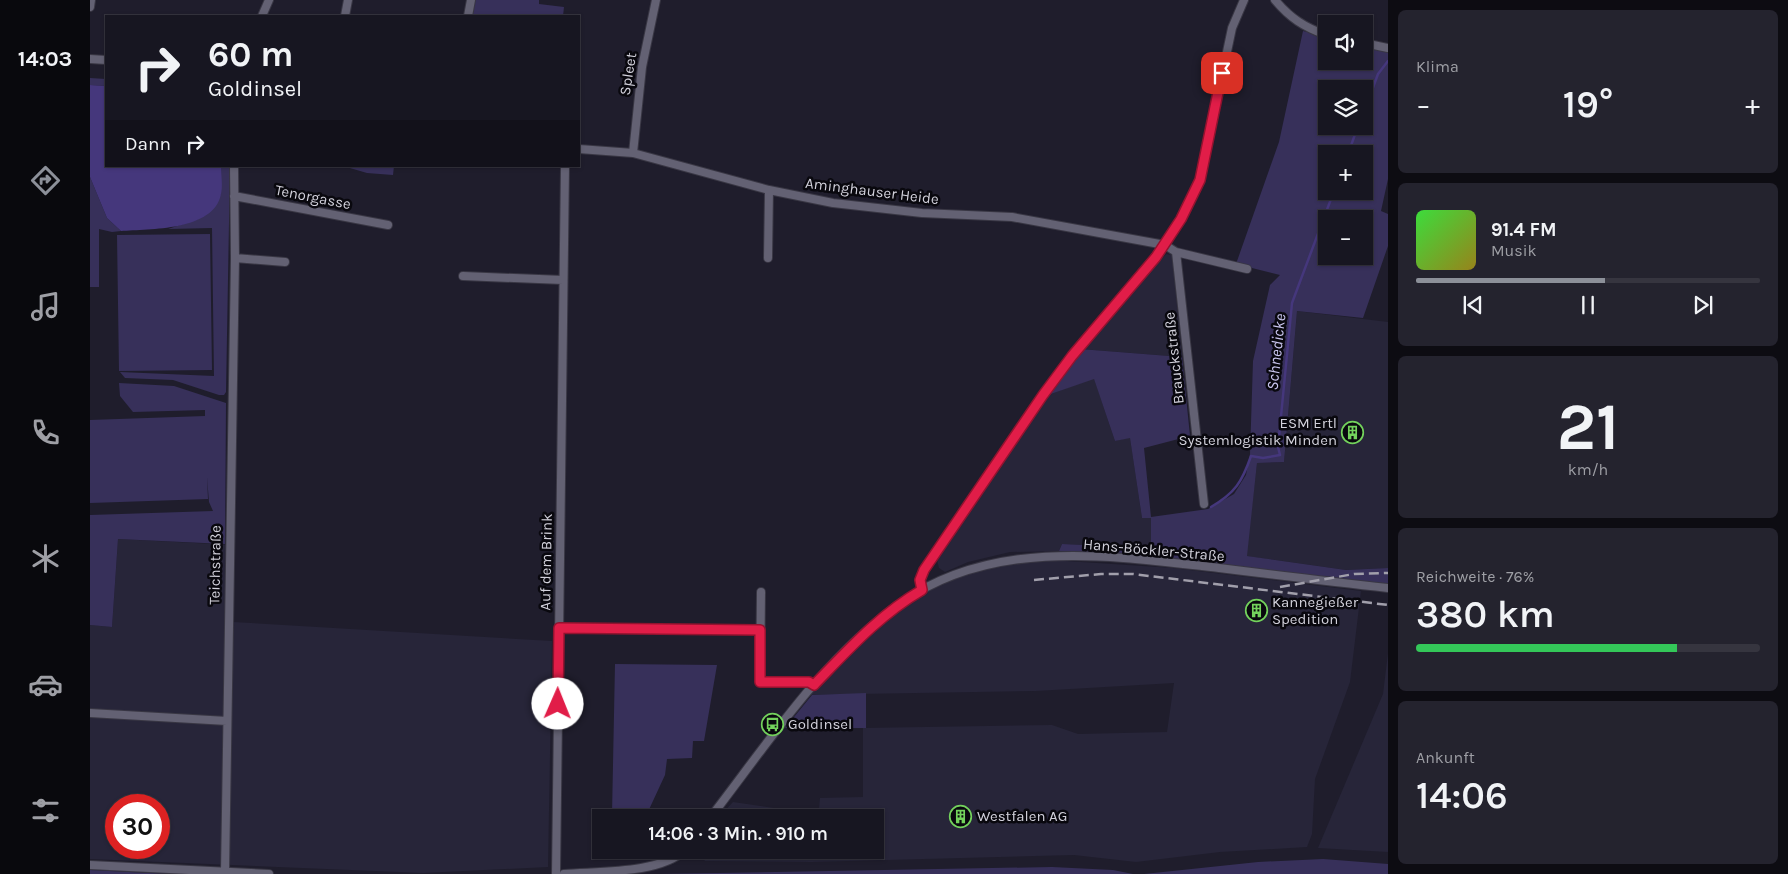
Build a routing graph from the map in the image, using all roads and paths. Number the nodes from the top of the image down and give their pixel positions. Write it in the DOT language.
graph roads {
  1 [pos="91,0"];
  2 [pos="269,0"];
  3 [pos="348,0"];
  4 [pos="470,0"];
  5 [pos="656,0"];
  6 [pos="1244,0"];
  7 [pos="1275,0"];
  8 [pos="90,7"];
  9 [pos="262,15"];
  10 [pos="345,15"];
  11 [pos="468,15"];
  12 [pos="1318,32"];
  13 [pos="1373,45"];
  14 [pos="1388,48"];
  15 [pos="90,59"];
  16 [pos="105,60"];
  17 [pos="580,149"];
  18 [pos="633,153"];
  19 [pos="234,167"];
  20 [pos="565,167"];
  21 [pos="768,190"];
  22 [pos="234,196"];
  23 [pos="388,224"];
  24 [pos="1165,245"];
  25 [pos="1176,252"];
  26 [pos="235,258"];
  27 [pos="768,258"];
  28 [pos="285,262"];
  29 [pos="1247,269"];
  30 [pos="463,276"];
  31 [pos="563,280"];
  32 [pos="1204,504"];
  33 [pos="1388,588"];
  34 [pos="922,590"];
  35 [pos="760,592"];
  36 [pos="559,628"];
  37 [pos="760,630"];
  38 [pos="814,685"];
  39 [pos="90,713"];
  40 [pos="227,721"];
  41 [pos="717,809"];
  42 [pos="674,859"];
  43 [pos="90,865"];
  44 [pos="225,872"];
  45 [pos="269,874"];
  46 [pos="556,874"];
  47 [pos="564,874"];
  1 -- 8 [label="street"];
  2 -- 9 [label="street"];
  3 -- 10 [label="street"];
  4 -- 11 [label="street"];
  5 -- 18 [label="street, Spleet"];
  6 -- 24 [label="street"];
  7 -- 12 [label="street"];
  13 -- 14 [label="street"];
  15 -- 16 [label="street"];
  17 -- 18 [label="street, Aminghauser Heide"];
  18 -- 21 [label="street, Aminghauser Heide"];
  19 -- 22 [label="street, Teichstraße"];
  20 -- 31 [label="street, Auf dem Brink"];
  21 -- 24 [label="street, Aminghauser Heide"];
  21 -- 27 [label="street"];
  22 -- 23 [label="street, Tenorgasse"];
  22 -- 26 [label="street, Teichstraße"];
  24 -- 25 [label="street"];
  24 -- 34 [label="street"];
  25 -- 29 [label="street"];
  25 -- 32 [label="street, Brauckstraße"];
  26 -- 28 [label="street"];
  26 -- 40 [label="street, Teichstraße"];
  30 -- 31 [label="street"];
  31 -- 36 [label="street, Auf dem Brink"];
  33 -- 34 [label="street, Hans-Böckler-Straße"];
  34 -- 38 [label="street, Hans-Böckler-Straße"];
  35 -- 37 [label="street"];
  36 -- 37 [label="street"];
  36 -- 46 [label="street, Auf dem Brink"];
  37 -- 38 [label="street"];
  38 -- 41 [label="street, Hans-Böckler-Straße"];
  39 -- 40 [label="street"];
  40 -- 44 [label="street, Teichstraße"];
  42 -- 47 [label="street"];
  43 -- 44 [label="street"];
  44 -- 45 [label="street"];
}
